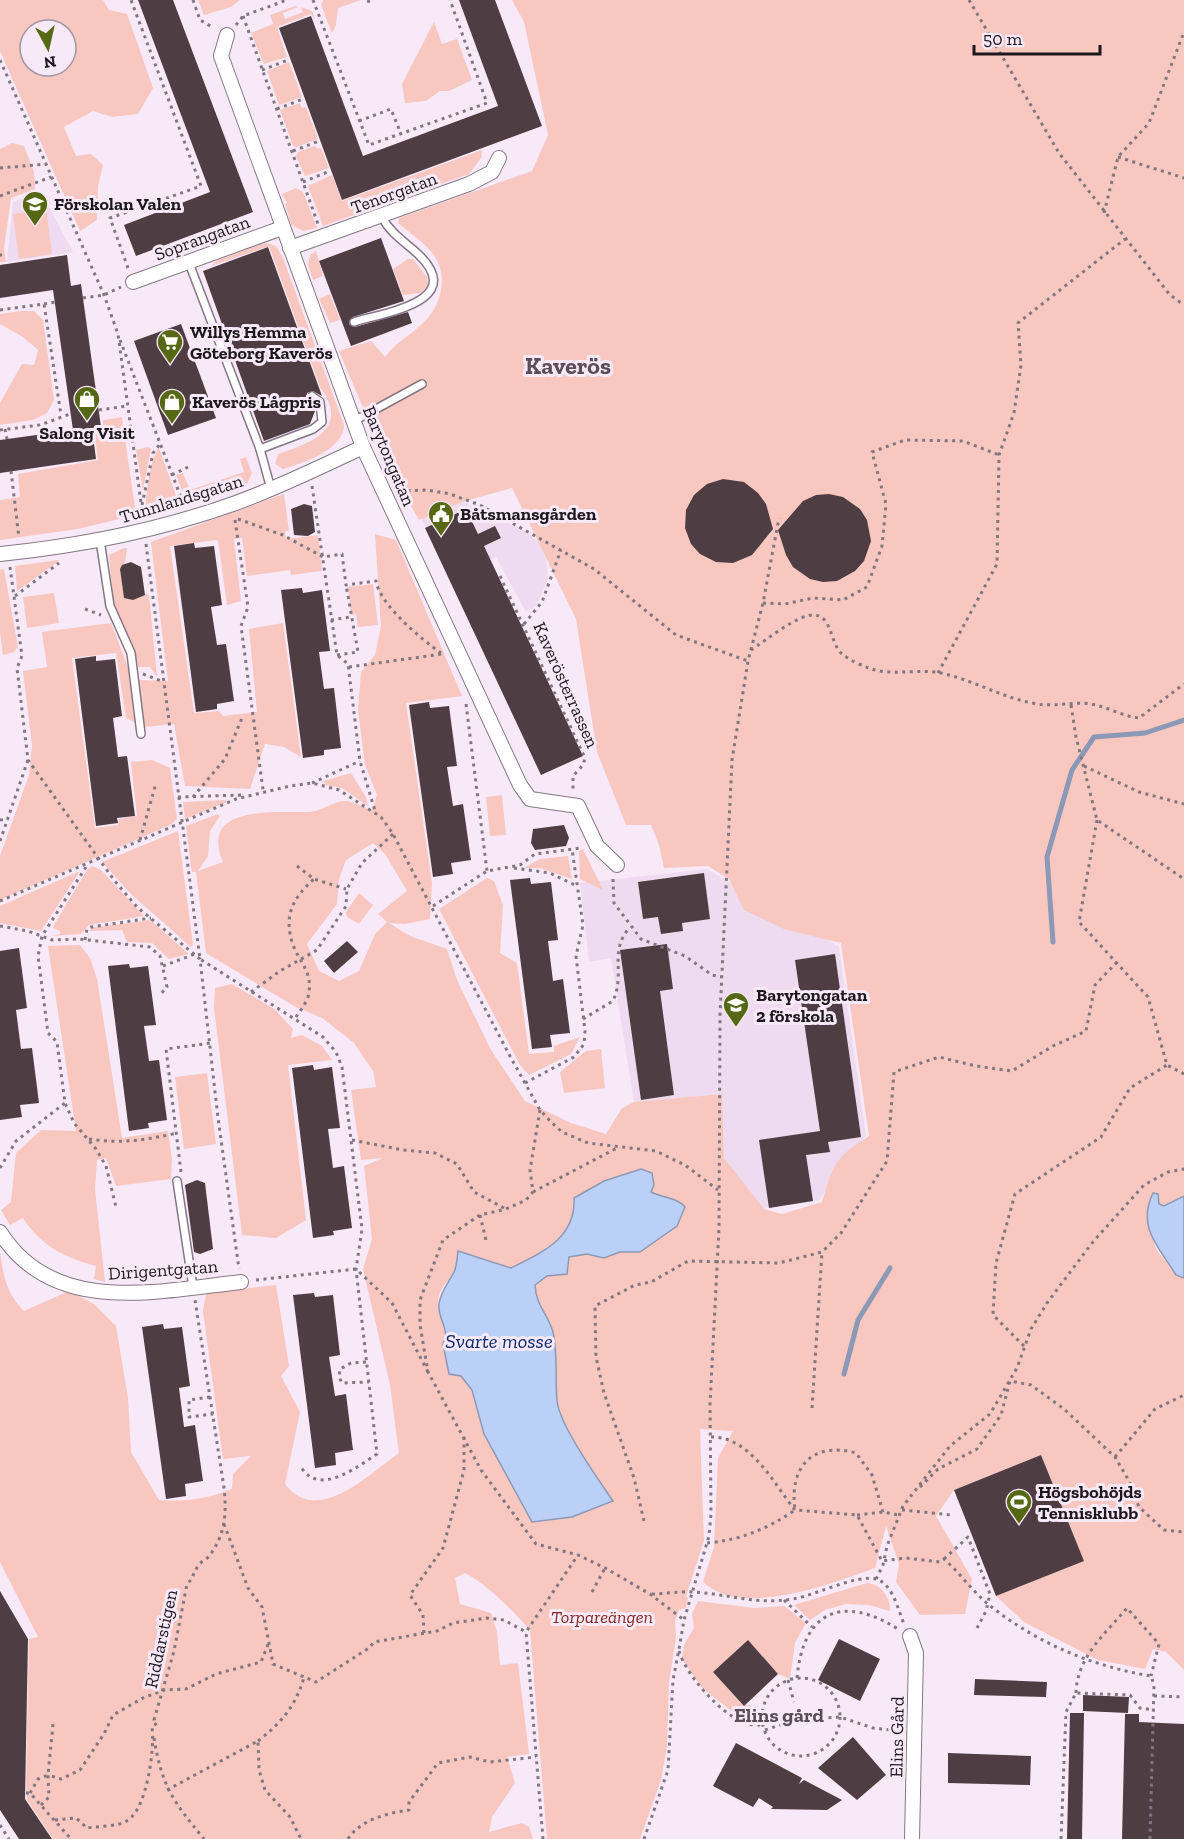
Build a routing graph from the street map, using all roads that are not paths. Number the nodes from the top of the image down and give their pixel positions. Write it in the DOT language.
graph roads {
  1 [pos="227,35"];
  2 [pos="499,158"];
  3 [pos="382,217"];
  4 [pos="282,228"];
  5 [pos="290,248"];
  6 [pos="189,263"];
  7 [pos="133,282"];
  8 [pos="354,322"];
  9 [pos="422,384"];
  10 [pos="312,396"];
  11 [pos="354,421"];
  12 [pos="363,447"];
  13 [pos="260,449"];
  14 [pos="271,489"];
  15 [pos="100,540"];
  16 [pos="9,553"];
  17 [pos="141,734"];
  18 [pos="617,865"];
  19 [pos="177,1181"];
  20 [pos="0,1232"];
  21 [pos="241,1282"];
  22 [pos="193,1287"];
  23 [pos="910,1636"];
  24 [pos="912,1839"];
  1 -- 4 [label="street, Barytongatan"];
  2 -- 3 [label="street, Tenorgatan"];
  3 -- 5 [label="street, Tenorgatan"];
  3 -- 8 [label="lane"];
  4 -- 5 [label="street, Barytongatan"];
  4 -- 6 [label="street, Soprangatan"];
  5 -- 11 [label="street, Barytongatan"];
  6 -- 7 [label="street, Soprangatan"];
  6 -- 13 [label="lane"];
  9 -- 11 [label="lane"];
  10 -- 13 [label="lane"];
  11 -- 12 [label="street, Barytongatan"];
  12 -- 14 [label="street, Tunnlandsgatan"];
  12 -- 18 [label="street, Barytongatan"];
  13 -- 14 [label="lane"];
  14 -- 15 [label="street, Tunnlandsgatan"];
  15 -- 16 [label="street, Tunnlandsgatan"];
  15 -- 17 [label="lane"];
  19 -- 22 [label="lane"];
  20 -- 22 [label="street, Dirigentgatan"];
  21 -- 22 [label="street, Dirigentgatan"];
  23 -- 24 [label="street, Elins Gård"];
}
